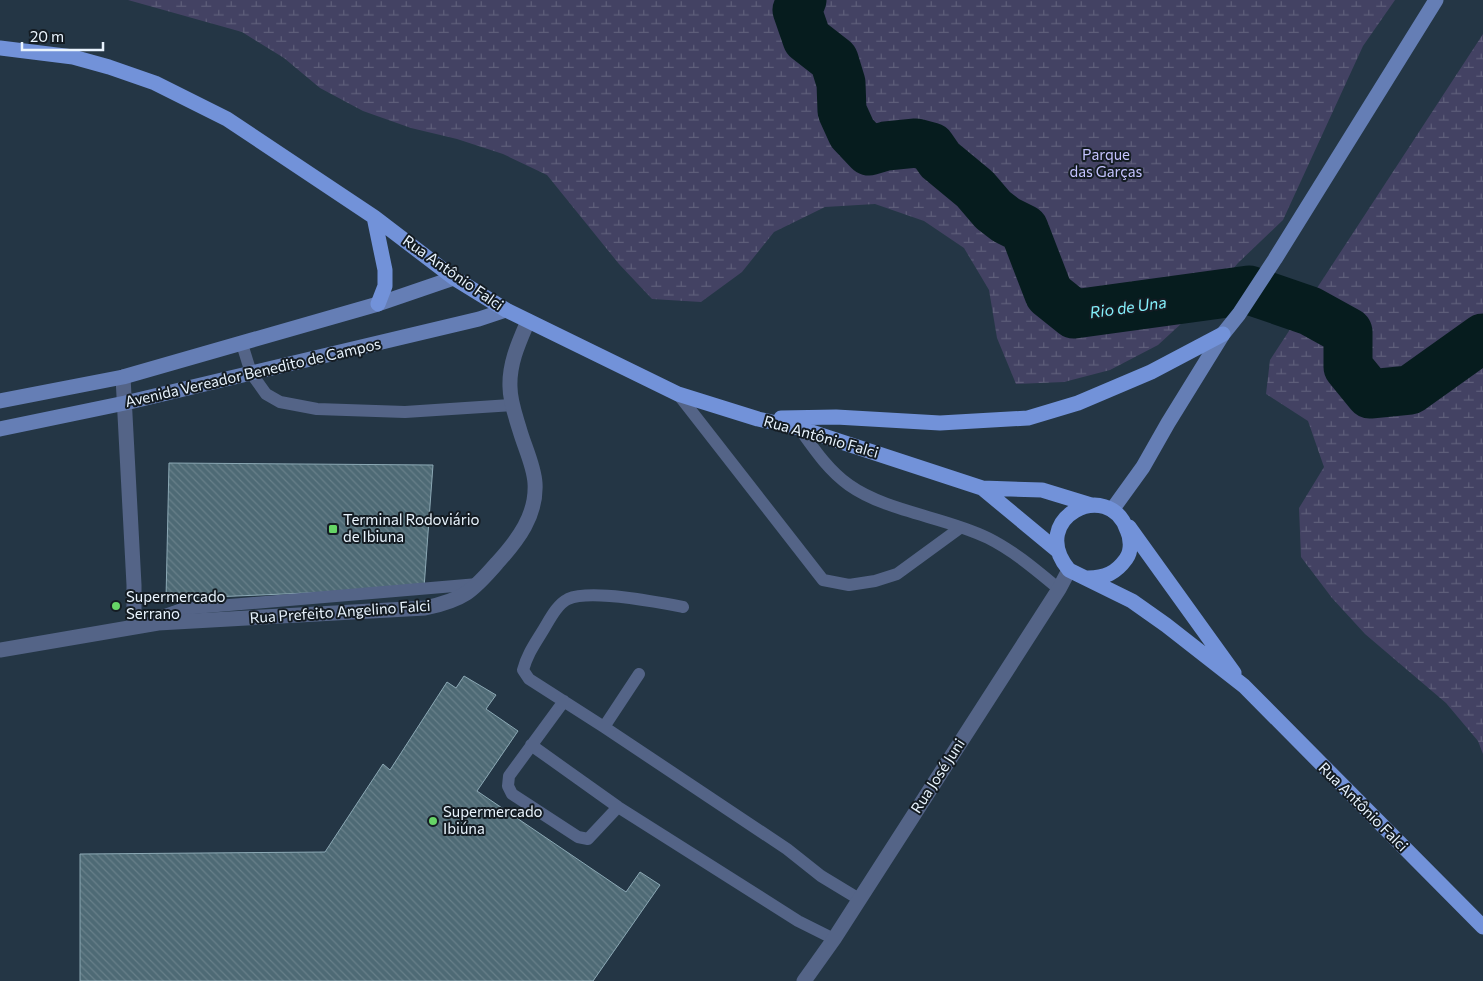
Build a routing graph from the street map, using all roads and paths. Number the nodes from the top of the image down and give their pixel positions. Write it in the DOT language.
graph roads {
  1 [pos="1436,0"];
  2 [pos="0,48"];
  3 [pos="374,217"];
  4 [pos="454,278"];
  5 [pos="378,304"];
  6 [pos="506,310"];
  7 [pos="528,321"];
  8 [pos="1223,334"];
  9 [pos="242,344"];
  10 [pos="251,373"];
  11 [pos="123,377"];
  12 [pos="678,394"];
  13 [pos="0,401"];
  14 [pos="125,403"];
  15 [pos="512,405"];
  16 [pos="758,418"];
  17 [pos="799,428"];
  18 [pos="0,429"];
  19 [pos="982,488"];
  20 [pos="1091,505"];
  21 [pos="1112,510"];
  22 [pos="1125,522"];
  23 [pos="960,528"];
  24 [pos="1058,552"];
  25 [pos="1069,570"];
  26 [pos="1088,578"];
  27 [pos="1059,589"];
  28 [pos="684,607"];
  29 [pos="134,626"];
  30 [pos="0,650"];
  31 [pos="639,674"];
  32 [pos="1244,686"];
  33 [pos="564,701"];
  34 [pos="604,727"];
  35 [pos="531,745"];
  36 [pos="618,807"];
  37 [pos="859,899"];
  38 [pos="1483,927"];
  39 [pos="834,939"];
  40 [pos="804,981"];
  1 -- 8 [label="main road"];
  2 -- 3 [label="main road, Rua Antônio Falci"];
  3 -- 4 [label="main road, Rua Antônio Falci"];
  3 -- 5 [label="main road"];
  4 -- 5 [label="main road, Avenida Vereador Benedito de Campos"];
  4 -- 6 [label="main road, Rua Antônio Falci"];
  5 -- 9 [label="main road, Avenida Vereador Benedito de Campos"];
  6 -- 7 [label="main road, Rua Antônio Falci"];
  6 -- 10 [label="main road, Avenida Vereador Benedito de Campos"];
  7 -- 12 [label="main road, Rua Antônio Falci"];
  7 -- 15 [label="street, Rua Prefeito Angelino Falci"];
  8 -- 16 [label="main road"];
  8 -- 21 [label="main road"];
  9 -- 10 [label="lane"];
  9 -- 11 [label="main road, Avenida Vereador Benedito de Campos"];
  10 -- 14 [label="main road, Avenida Vereador Benedito de Campos"];
  10 -- 15 [label="lane"];
  11 -- 13 [label="main road, Avenida Vereador Benedito de Campos"];
  11 -- 14 [label="street"];
  12 -- 16 [label="main road, Rua Antônio Falci"];
  12 -- 23 [label="lane"];
  14 -- 18 [label="main road, Avenida Vereador Benedito de Campos"];
  14 -- 29 [label="street"];
  15 -- 29 [label="street, Rua Prefeito Angelino Falci"];
  16 -- 17 [label="main road, Rua Antônio Falci"];
  17 -- 19 [label="main road, Rua Antônio Falci"];
  17 -- 23 [label="lane"];
  19 -- 20 [label="main road, Rua Antônio Falci"];
  19 -- 24 [label="main road, Rua Antônio Falci"];
  20 -- 21 [label="main road"];
  20 -- 24 [label="main road"];
  21 -- 22 [label="main road"];
  22 -- 26 [label="main road"];
  22 -- 32 [label="main road, Rua Antônio Falci"];
  23 -- 27 [label="lane"];
  24 -- 25 [label="main road"];
  25 -- 26 [label="main road"];
  25 -- 27 [label="street, Rua José Juni"];
  26 -- 32 [label="main road, Rua Antônio Falci"];
  27 -- 37 [label="street, Rua José Juni"];
  28 -- 33 [label="lane"];
  29 -- 30 [label="street, Rua Prefeito Angelino Falci"];
  31 -- 34 [label="lane"];
  32 -- 38 [label="main road, Rua Antônio Falci"];
  33 -- 34 [label="lane"];
  33 -- 35 [label="lane"];
  34 -- 37 [label="lane"];
  35 -- 36 [label="lane"];
  35 -- 36 [label="lane"];
  36 -- 39 [label="lane"];
  37 -- 39 [label="street, Rua José Juni"];
  39 -- 40 [label="street, Rua José Juni"];
}
